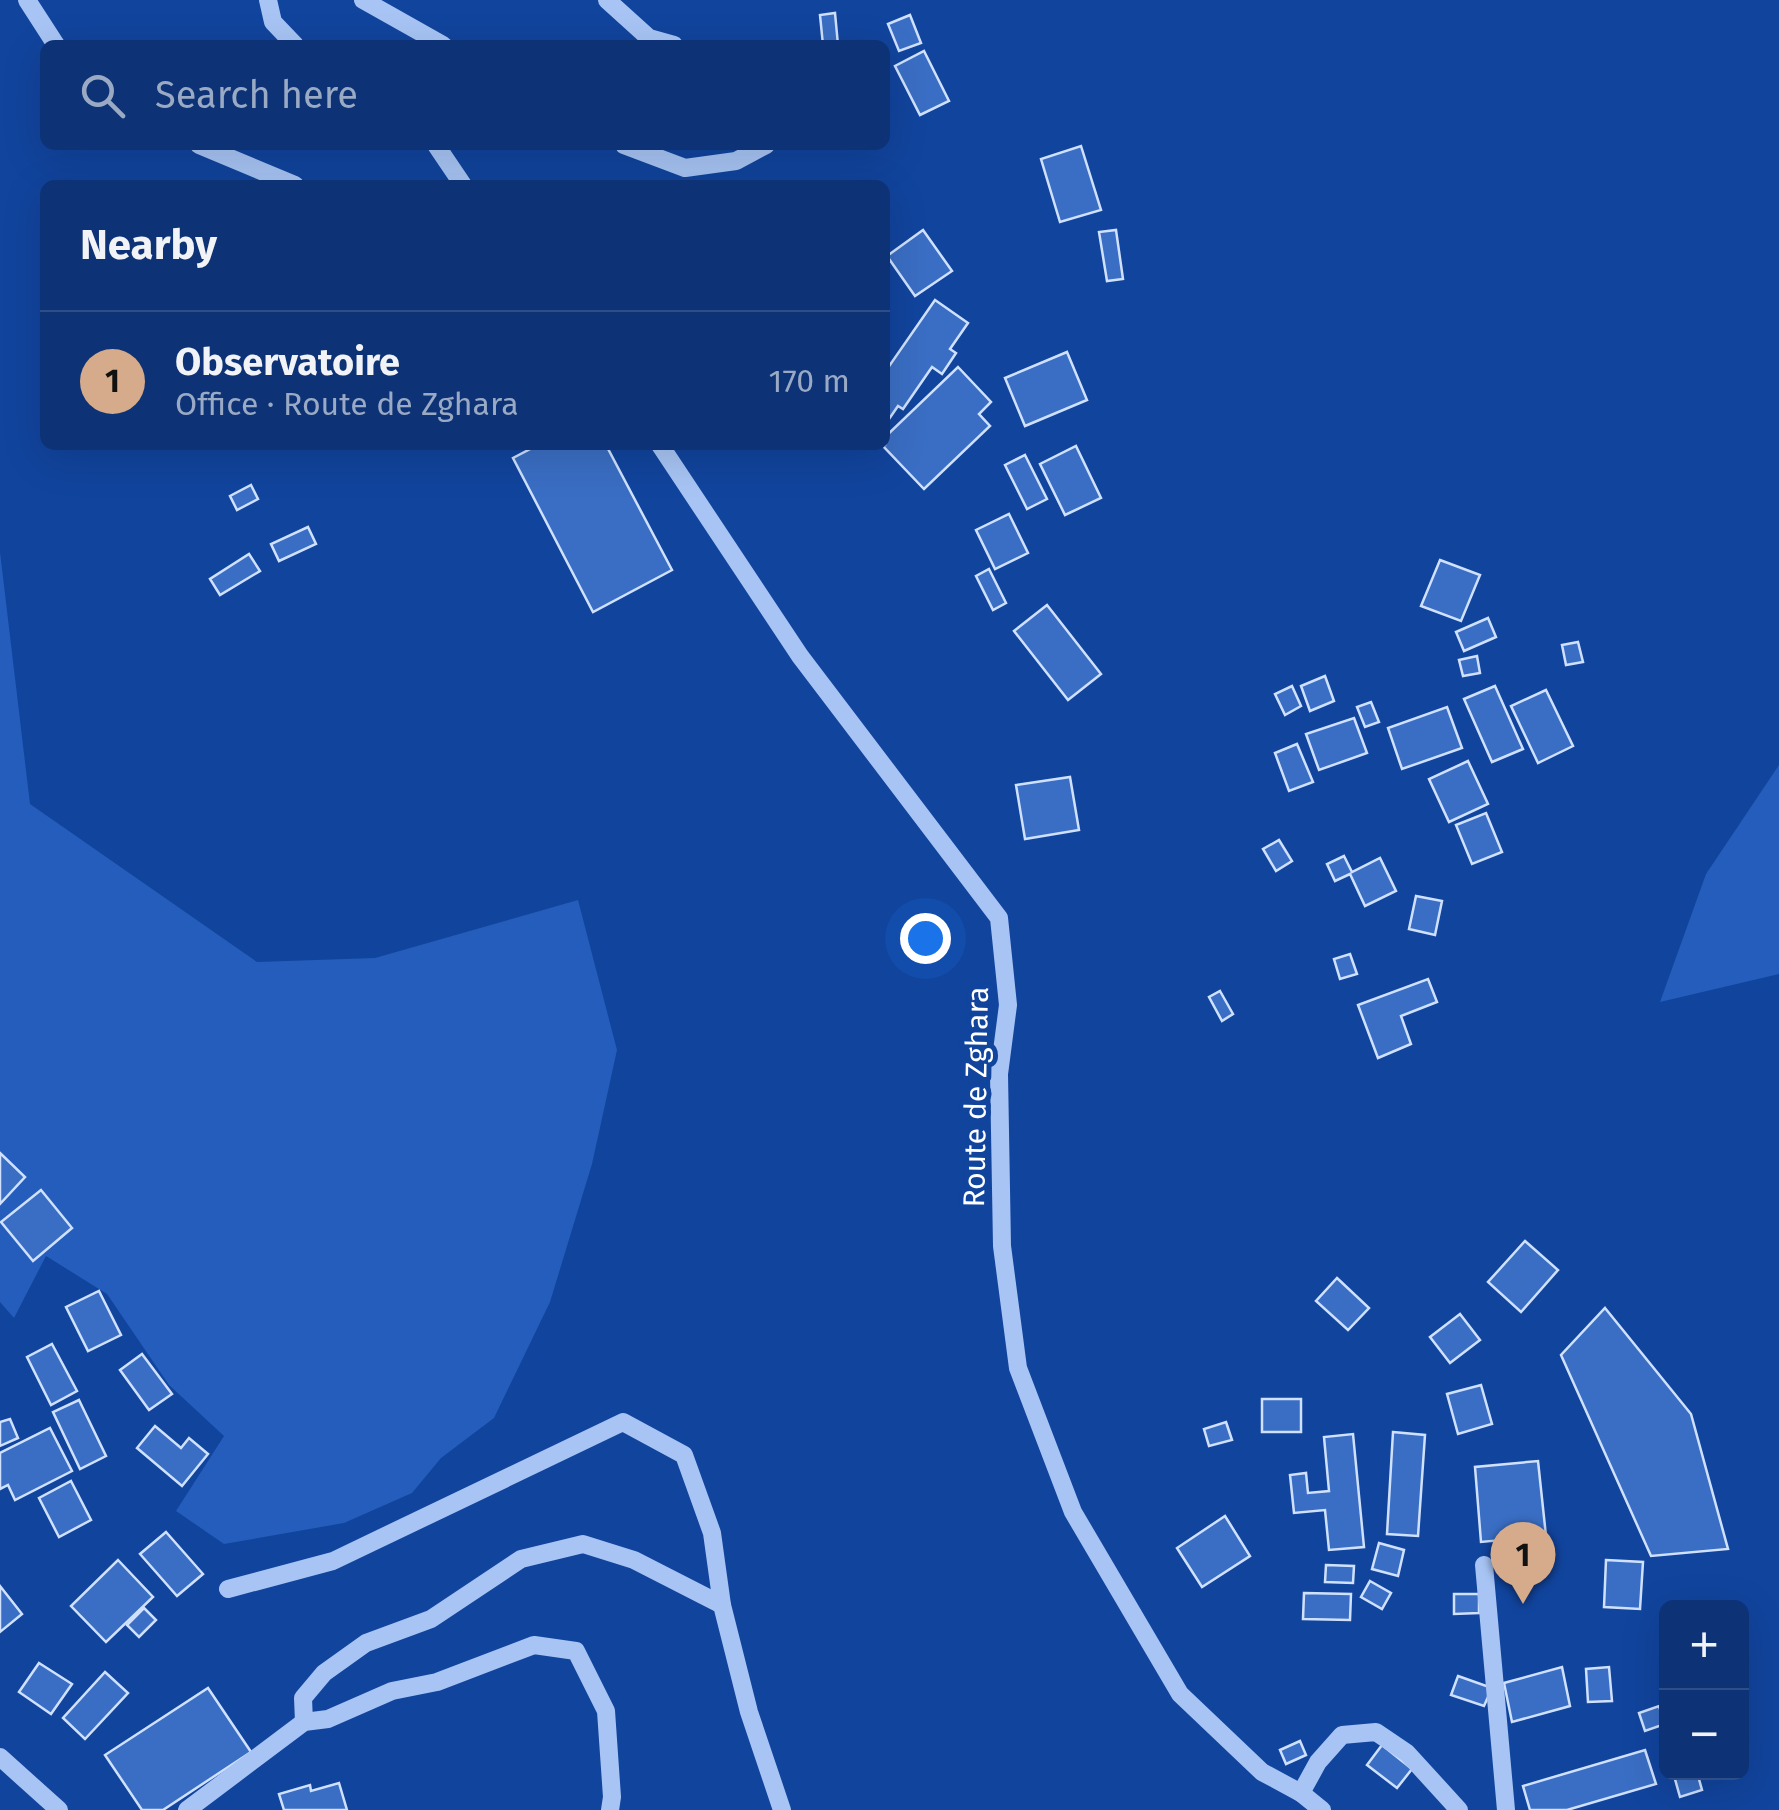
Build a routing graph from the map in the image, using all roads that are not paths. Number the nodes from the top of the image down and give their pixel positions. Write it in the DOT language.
graph roads {
  1 [pos="27,0"];
  2 [pos="268,0"];
  3 [pos="364,0"];
  4 [pos="607,0"];
  5 [pos="53,40"];
  6 [pos="290,40"];
  7 [pos="434,40"];
  8 [pos="655,40"];
  9 [pos="211,150"];
  10 [pos="439,150"];
  11 [pos="637,150"];
  12 [pos="757,150"];
  13 [pos="282,180"];
  14 [pos="460,180"];
  15 [pos="663,450"];
  16 [pos="1484,1564"];
  17 [pos="228,1590"];
  18 [pos="722,1605"];
  19 [pos="304,1722"];
  20 [pos="0,1758"];
  21 [pos="1302,1793"];
  22 [pos="58,1810"];
  23 [pos="187,1810"];
  24 [pos="610,1810"];
  25 [pos="782,1810"];
  26 [pos="1322,1810"];
  27 [pos="1458,1810"];
  28 [pos="1506,1810"];
  1 -- 5 [label="street"];
  2 -- 6 [label="street"];
  3 -- 7 [label="street"];
  4 -- 8 [label="street"];
  9 -- 13 [label="street"];
  10 -- 14 [label="street"];
  11 -- 12 [label="street"];
  15 -- 21 [label="street, Route de Zghara"];
  16 -- 28 [label="street"];
  17 -- 18 [label="street"];
  18 -- 19 [label="street"];
  18 -- 25 [label="street"];
  19 -- 23 [label="street"];
  19 -- 24 [label="street"];
  20 -- 22 [label="street"];
  21 -- 26 [label="street, Route de Zghara"];
  21 -- 27 [label="street"];
}
